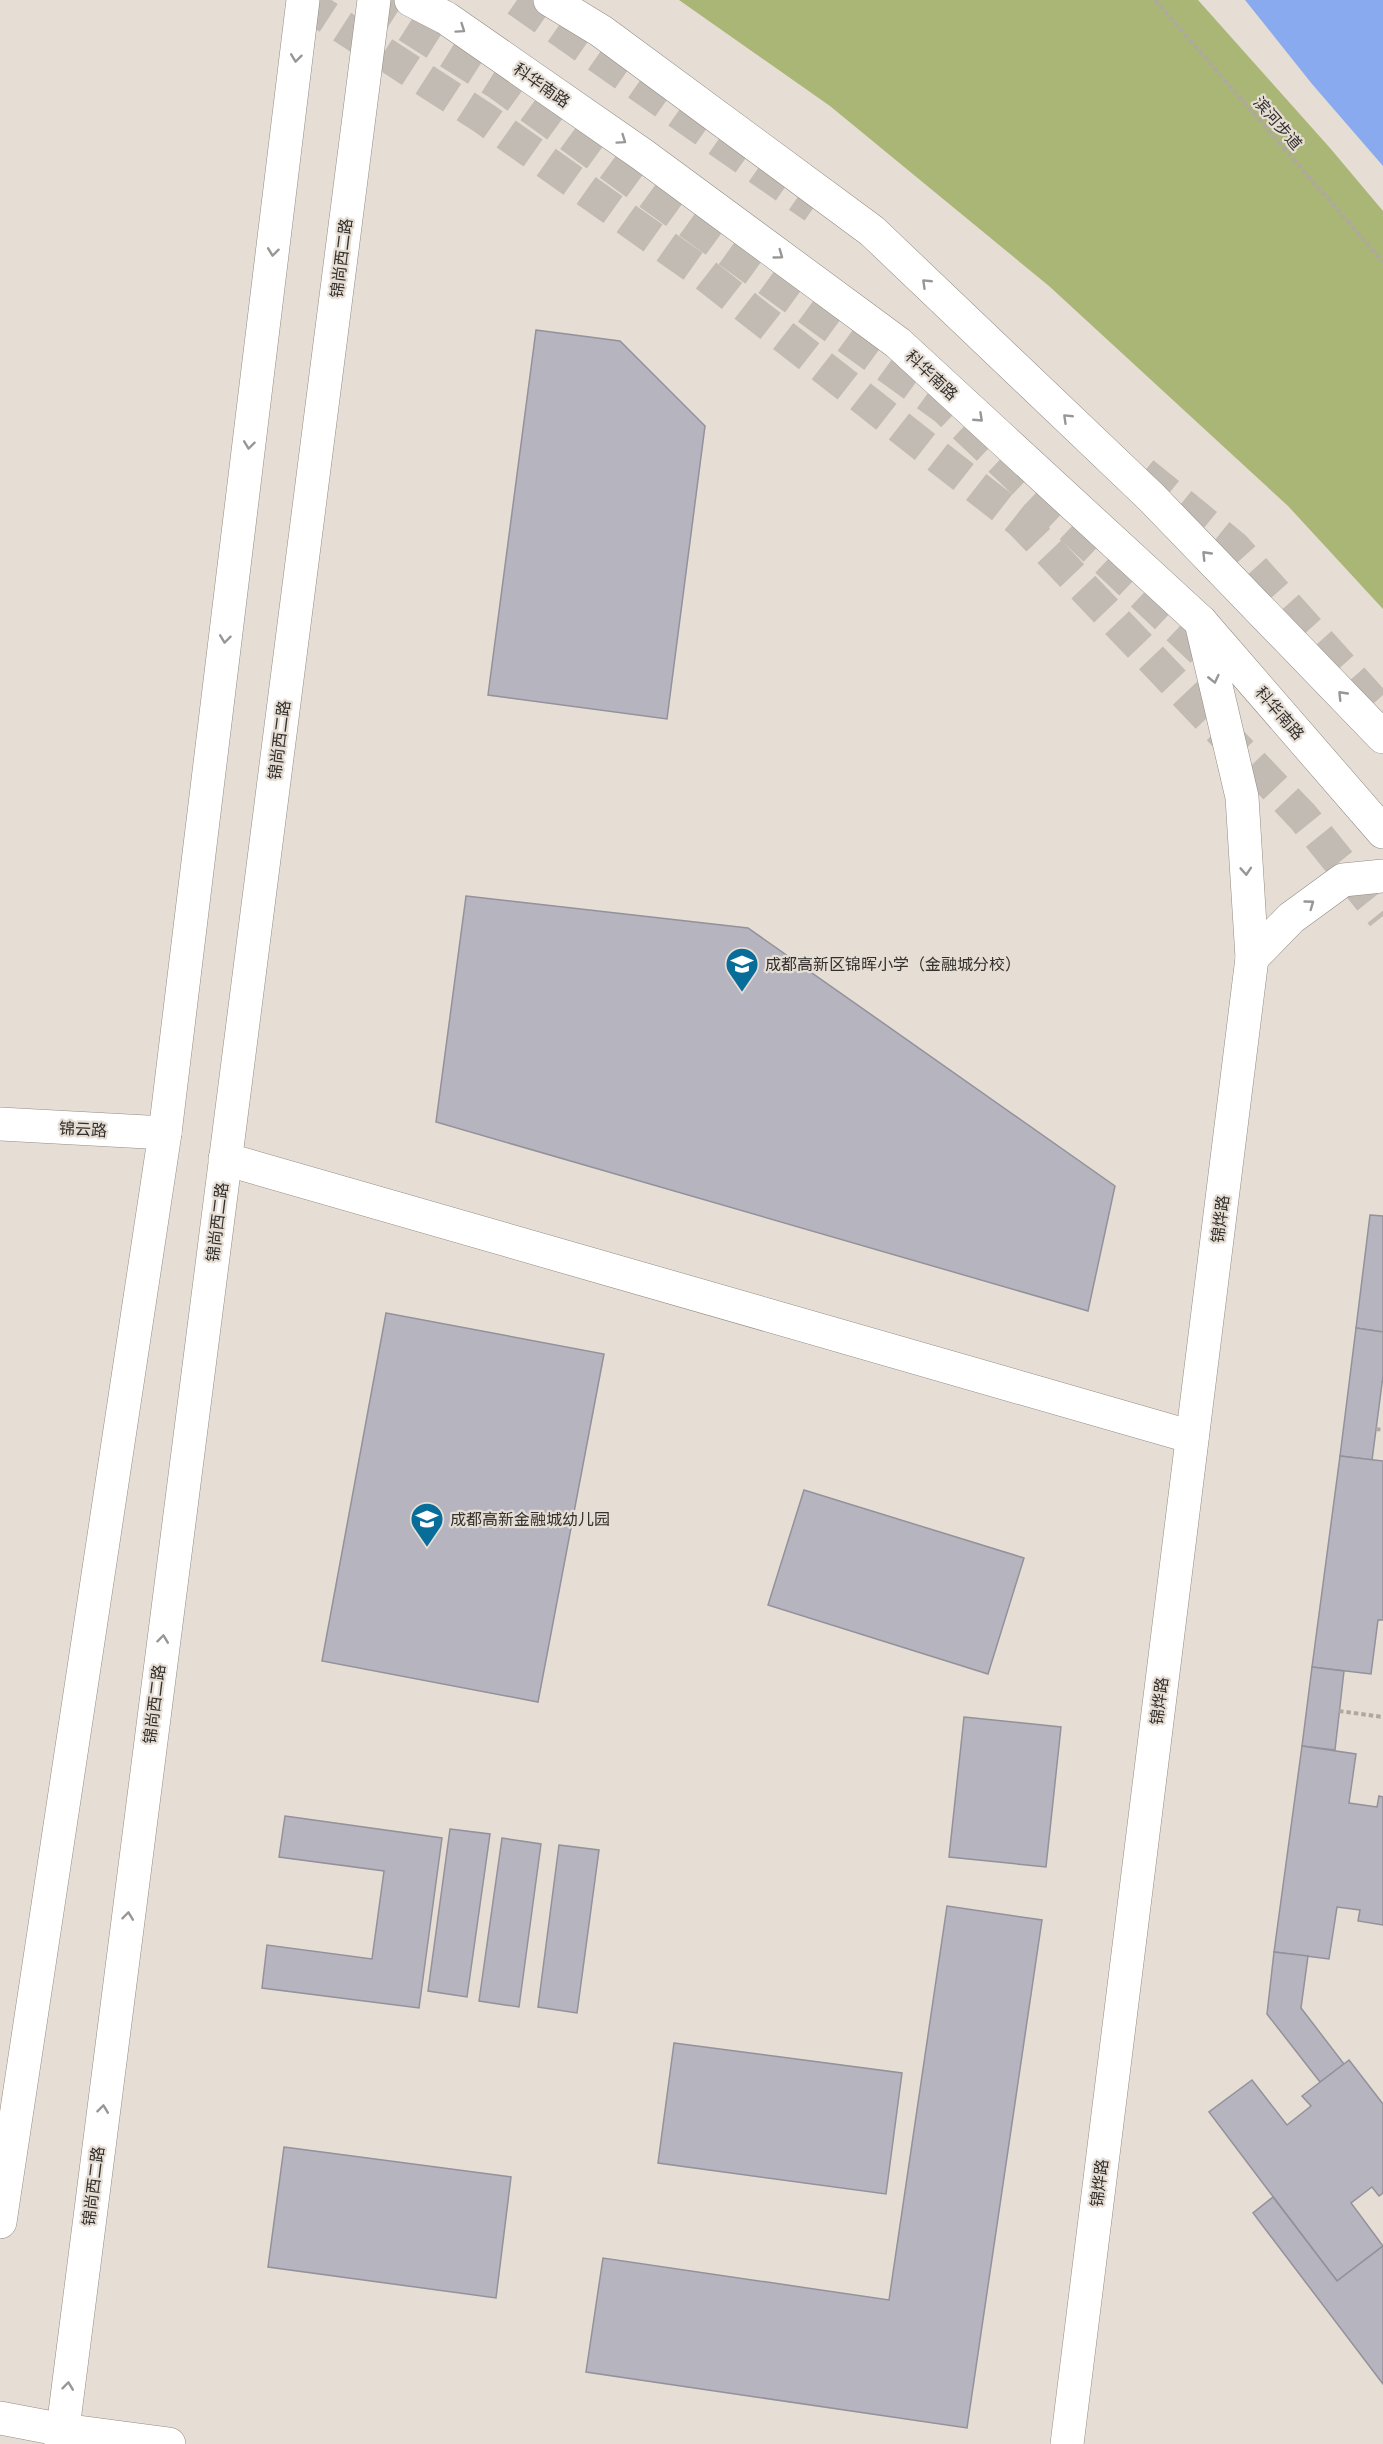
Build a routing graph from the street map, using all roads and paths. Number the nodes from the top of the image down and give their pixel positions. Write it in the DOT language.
graph roads {
  1 [pos="303,0"];
  2 [pos="374,0"];
  3 [pos="411,0"];
  4 [pos="550,0"];
  5 [pos="1155,0"];
  6 [pos="1383,262"];
  7 [pos="1201,622"];
  8 [pos="1383,736"];
  9 [pos="1383,832"];
  10 [pos="1383,876"];
  11 [pos="1252,958"];
  12 [pos="0,1125"];
  13 [pos="165,1133"];
  14 [pos="225,1159"];
  15 [pos="1376,1429"];
  16 [pos="1383,1430"];
  17 [pos="1192,1437"];
  18 [pos="1339,1711"];
  19 [pos="1383,1717"];
  20 [pos="0,2222"];
  21 [pos="0,2418"];
  22 [pos="62,2437"];
  23 [pos="169,2444"];
  24 [pos="1067,2444"];
  1 -- 13 [label="street, one-way"];
  2 -- 14 [label="street, 锦尚西二路"];
  3 -- 7 [label="street, 科华南路, one-way"];
  8 -- 4 [label="street, one-way"];
  5 -- 6 [label="path, 滨河步道"];
  7 -- 9 [label="street, 科华南路"];
  7 -- 11 [label="street, 锦烨路, one-way"];
  11 -- 10 [label="street, one-way"];
  11 -- 17 [label="street, 锦烨路"];
  12 -- 13 [label="street, 锦云路"];
  13 -- 20 [label="street"];
  14 -- 17 [label="street"];
  22 -- 14 [label="street, 锦尚西二路, one-way"];
  15 -- 16 [label="path"];
  17 -- 24 [label="street, 锦烨路"];
  18 -- 19 [label="path"];
  21 -- 22 [label="street"];
  22 -- 23 [label="street"];
}
